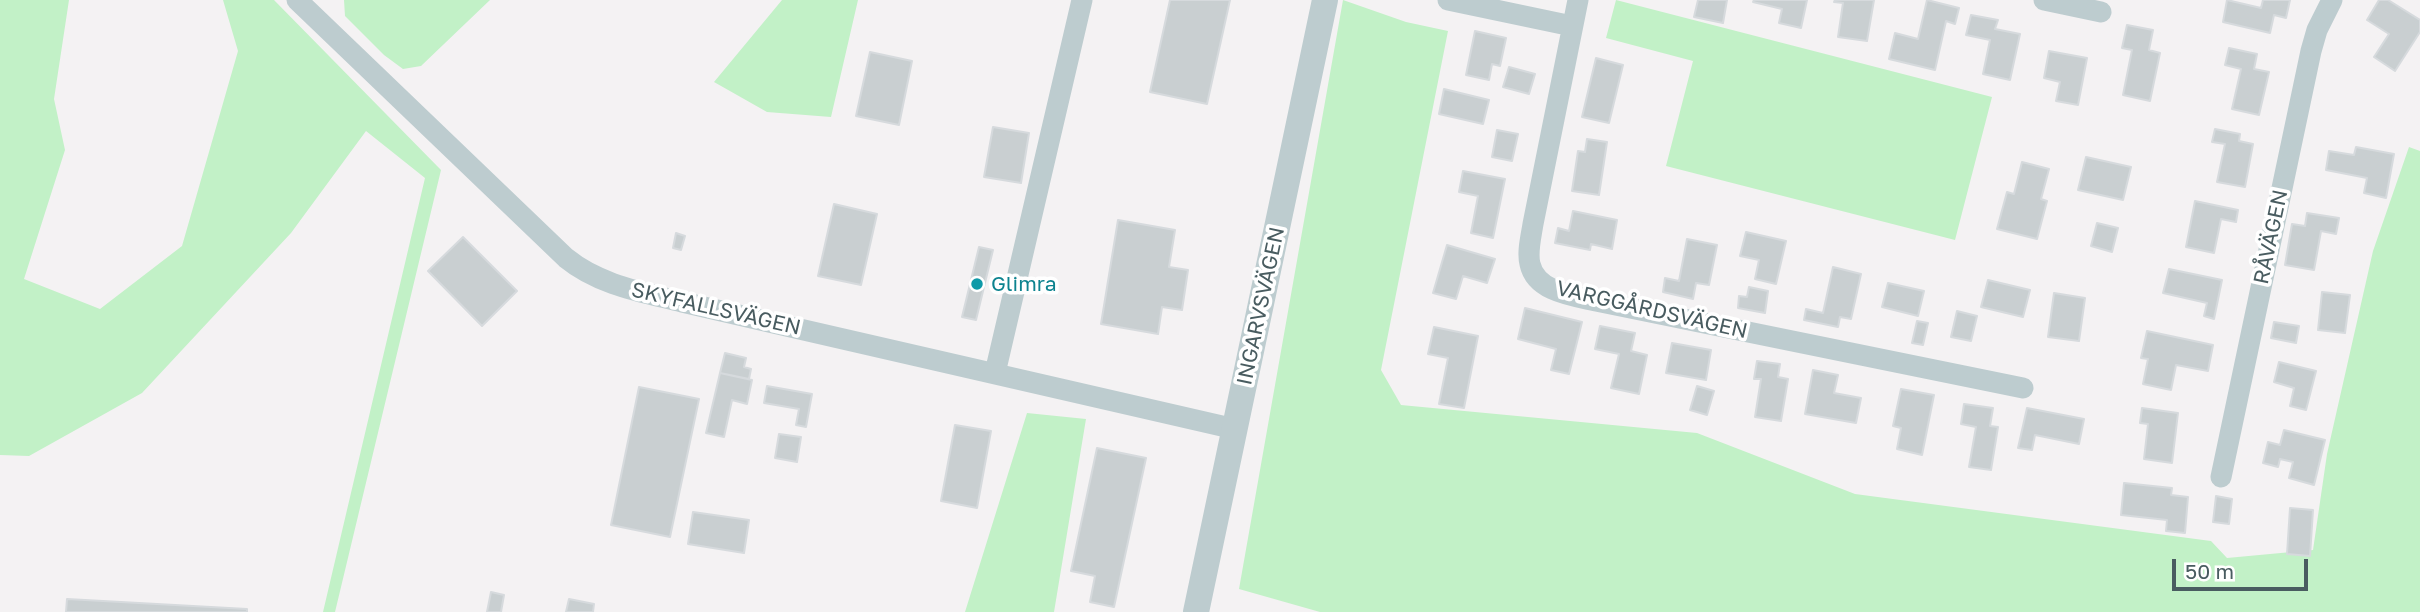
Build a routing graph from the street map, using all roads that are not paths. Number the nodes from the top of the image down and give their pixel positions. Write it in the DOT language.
graph roads {
  1 [pos="297,0"];
  2 [pos="1082,0"];
  3 [pos="1325,0"];
  4 [pos="1448,0"];
  5 [pos="1578,0"];
  6 [pos="2044,0"];
  7 [pos="2332,0"];
  8 [pos="2101,12"];
  9 [pos="1572,26"];
  10 [pos="995,373"];
  11 [pos="2023,388"];
  12 [pos="1235,429"];
  13 [pos="2221,477"];
  14 [pos="1196,612"];
  1 -- 10 [label="street, SKYFALLSVÄGEN"];
  2 -- 10 [label="street"];
  3 -- 12 [label="street, INGARVSVÄGEN"];
  4 -- 9 [label="street"];
  5 -- 9 [label="street, VARGGÅRDSVÄGEN"];
  6 -- 8 [label="street"];
  7 -- 13 [label="street, RÅVÄGEN"];
  9 -- 11 [label="street, VARGGÅRDSVÄGEN"];
  10 -- 12 [label="street, SKYFALLSVÄGEN"];
  12 -- 14 [label="street, INGARVSVÄGEN"];
}
